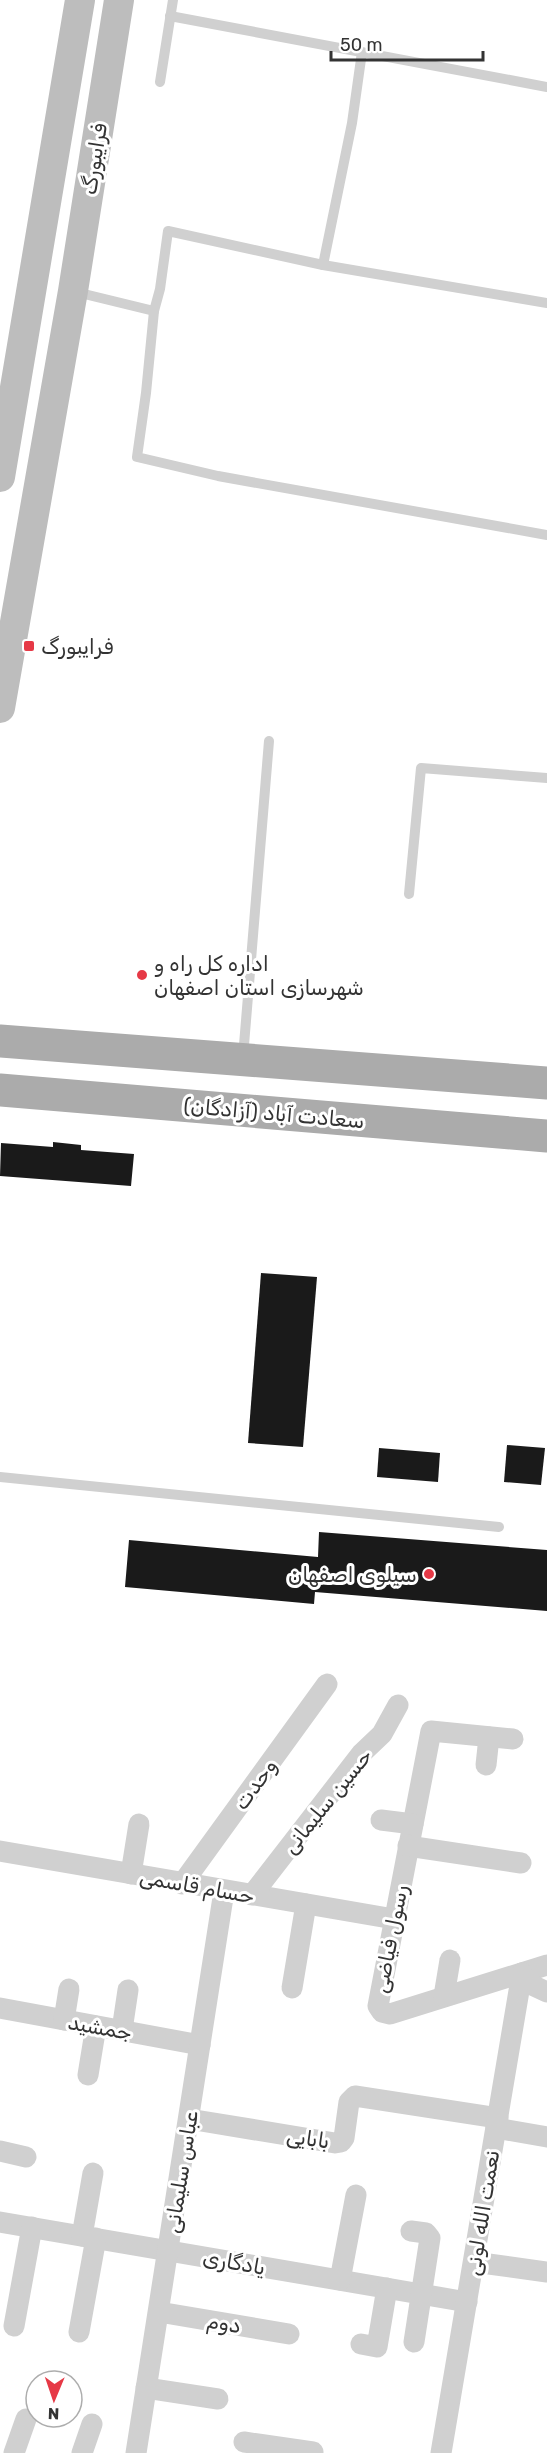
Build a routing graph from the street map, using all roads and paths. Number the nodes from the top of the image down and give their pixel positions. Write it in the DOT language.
graph roads {
  1 [pos="80,0"];
  2 [pos="119,0"];
  3 [pos="173,0"];
  4 [pos="170,16"];
  5 [pos="75,37"];
  6 [pos="111,42"];
  7 [pos="362,52"];
  8 [pos="160,82"];
  9 [pos="547,87"];
  10 [pos="63,98"];
  11 [pos="101,109"];
  12 [pos="323,266"];
  13 [pos="73,291"];
  14 [pos="547,303"];
  15 [pos="154,311"];
  16 [pos="0,477"];
  17 [pos="547,535"];
  18 [pos="0,708"];
  19 [pos="269,741"];
  20 [pos="547,778"];
  21 [pos="409,894"];
  22 [pos="5,1040"];
  23 [pos="243,1060"];
  24 [pos="547,1083"];
  25 [pos="3,1092"];
  26 [pos="547,1136"];
  27 [pos="0,1477"];
  28 [pos="499,1527"];
  29 [pos="327,1684"];
  30 [pos="398,1705"];
  31 [pos="489,1737"];
  32 [pos="513,1739"];
  33 [pos="486,1765"];
  34 [pos="381,1820"];
  35 [pos="139,1824"];
  36 [pos="413,1824"];
  37 [pos="408,1846"];
  38 [pos="0,1851"];
  39 [pos="521,1863"];
  40 [pos="131,1874"];
  41 [pos="182,1884"];
  42 [pos="225,1891"];
  43 [pos="252,1895"];
  44 [pos="306,1904"];
  45 [pos="394,1919"];
  46 [pos="450,1960"];
  47 [pos="547,1965"];
  48 [pos="522,1973"];
  49 [pos="292,1988"];
  50 [pos="69,1989"];
  51 [pos="128,1990"];
  52 [pos="547,1992"];
  53 [pos="444,1996"];
  54 [pos="0,2008"];
  55 [pos="64,2020"];
  56 [pos="96,2026"];
  57 [pos="122,2030"];
  58 [pos="200,2044"];
  59 [pos="88,2075"];
  60 [pos="189,2119"];
  61 [pos="497,2123"];
  62 [pos="547,2137"];
  63 [pos="0,2151"];
  64 [pos="26,2157"];
  65 [pos="93,2173"];
  66 [pos="356,2195"];
  67 [pos="0,2222"];
  68 [pos="32,2228"];
  69 [pos="411,2231"];
  70 [pos="89,2237"];
  71 [pos="168,2250"];
  72 [pos="474,2262"];
  73 [pos="547,2272"];
  74 [pos="340,2280"];
  75 [pos="387,2288"];
  76 [pos="421,2294"];
  77 [pos="467,2302"];
  78 [pos="159,2312"];
  79 [pos="14,2326"];
  80 [pos="79,2332"];
  81 [pos="290,2334"];
  82 [pos="414,2342"];
  83 [pos="361,2344"];
  84 [pos="147,2388"];
  85 [pos="218,2399"];
  86 [pos="92,2424"];
  87 [pos="24,2425"];
  88 [pos="244,2442"];
  89 [pos="301,2452"];
  90 [pos="14,2453"];
  91 [pos="82,2453"];
  92 [pos="136,2453"];
  93 [pos="441,2453"];
  1 -- 5 [label="main road, فرایبورگ"];
  2 -- 6 [label="main road, فرایبورگ"];
  3 -- 4 [label="lane"];
  4 -- 7 [label="lane"];
  4 -- 8 [label="lane"];
  5 -- 6 [label="main road"];
  5 -- 10 [label="main road, فرایبورگ"];
  6 -- 11 [label="main road, فرایبورگ"];
  7 -- 9 [label="lane"];
  7 -- 12 [label="lane"];
  10 -- 11 [label="main road"];
  10 -- 16 [label="main road, فرایبورگ"];
  11 -- 13 [label="main road, فرایبورگ"];
  12 -- 14 [label="lane"];
  12 -- 15 [label="lane"];
  13 -- 15 [label="lane"];
  13 -- 18 [label="main road, فرایبورگ"];
  15 -- 17 [label="lane"];
  19 -- 23 [label="lane"];
  20 -- 21 [label="lane"];
  22 -- 23 [label="main road"];
  23 -- 24 [label="main road"];
  25 -- 26 [label="main road, سعادت آباد (آزادگان)"];
  27 -- 28 [label="lane"];
  29 -- 41 [label="street, وحدت"];
  30 -- 43 [label="street, حسین سلیمانی"];
  31 -- 32 [label="street"];
  31 -- 33 [label="street"];
  31 -- 36 [label="street, رسول فیاضی"];
  34 -- 36 [label="street"];
  35 -- 40 [label="street"];
  36 -- 37 [label="street, رسول فیاضی"];
  37 -- 39 [label="street"];
  37 -- 45 [label="street, رسول فیاضی"];
  38 -- 40 [label="street, حسام قاسمی"];
  40 -- 41 [label="street, حسام قاسمی"];
  41 -- 42 [label="street, حسام قاسمی"];
  42 -- 43 [label="street, حسام قاسمی"];
  42 -- 58 [label="street, عباس سلیمانی"];
  43 -- 44 [label="street, حسام قاسمی"];
  44 -- 45 [label="street, حسام قاسمی"];
  44 -- 49 [label="street"];
  45 -- 53 [label="street, رسول فیاضی"];
  46 -- 53 [label="street"];
  47 -- 48 [label="street, رسول فیاضی"];
  48 -- 52 [label="street"];
  48 -- 53 [label="street, رسول فیاضی"];
  48 -- 61 [label="street, نعمت الله لونی"];
  50 -- 55 [label="street"];
  51 -- 57 [label="street"];
  54 -- 55 [label="street, جمشید"];
  55 -- 56 [label="street, جمشید"];
  56 -- 57 [label="street, جمشید"];
  56 -- 59 [label="street"];
  57 -- 58 [label="street, جمشید"];
  58 -- 60 [label="street, عباس سلیمانی"];
  60 -- 61 [label="street, بابایی"];
  60 -- 71 [label="street, عباس سلیمانی"];
  61 -- 62 [label="street"];
  61 -- 72 [label="street, نعمت الله لونی"];
  63 -- 64 [label="street"];
  65 -- 70 [label="street"];
  66 -- 74 [label="street"];
  67 -- 68 [label="street, یادگاری"];
  68 -- 70 [label="street, یادگاری"];
  68 -- 79 [label="street"];
  69 -- 76 [label="street"];
  70 -- 71 [label="street, یادگاری"];
  70 -- 80 [label="street"];
  71 -- 74 [label="street, یادگاری"];
  71 -- 78 [label="street, عباس سلیمانی"];
  72 -- 73 [label="street"];
  72 -- 77 [label="street, نعمت الله لونی"];
  74 -- 75 [label="street, یادگاری"];
  75 -- 76 [label="street, یادگاری"];
  75 -- 83 [label="street"];
  76 -- 77 [label="street, یادگاری"];
  76 -- 82 [label="street"];
  77 -- 93 [label="street, نعمت الله لونی"];
  78 -- 81 [label="street, دوم"];
  78 -- 84 [label="street, عباس سلیمانی"];
  84 -- 85 [label="street"];
  84 -- 92 [label="street, عباس سلیمانی"];
  86 -- 91 [label="street"];
  87 -- 90 [label="street"];
  88 -- 89 [label="street"];
}
